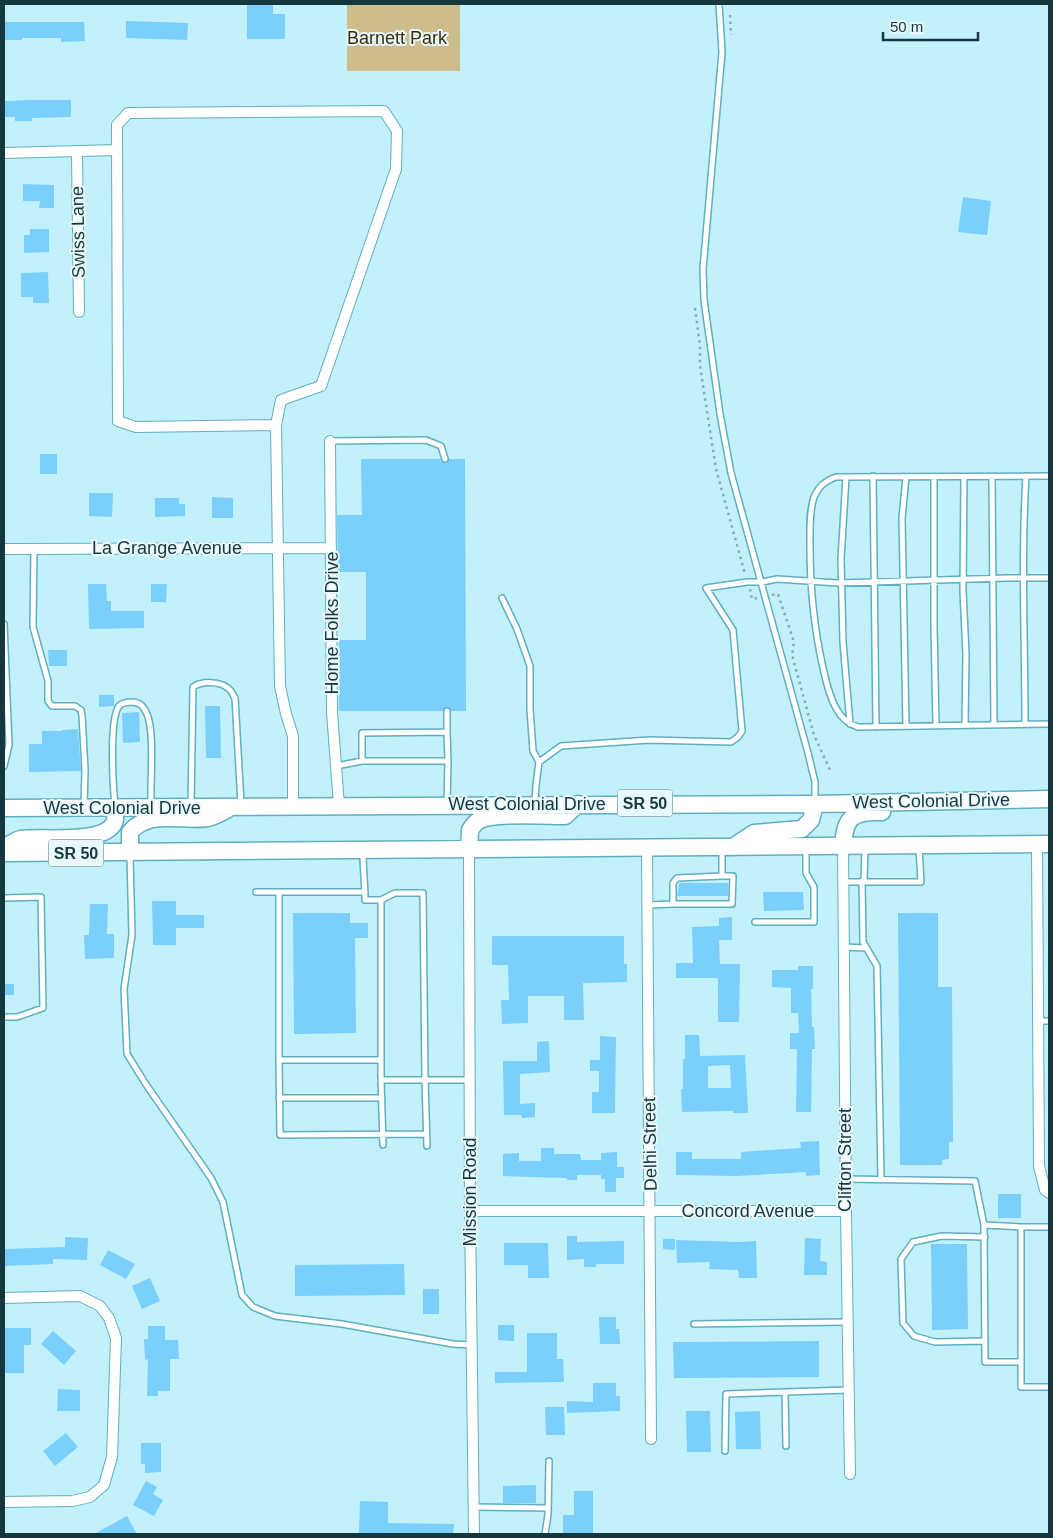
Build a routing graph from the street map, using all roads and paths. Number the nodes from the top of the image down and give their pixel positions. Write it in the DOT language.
graph roads {
  1 [pos="719,4"];
  2 [pos="729,12"];
  3 [pos="731,38"];
  4 [pos="117,150"];
  5 [pos="77,152"];
  6 [pos="4,153"];
  7 [pos="695,305"];
  8 [pos="79,312"];
  9 [pos="276,425"];
  10 [pos="330,441"];
  11 [pos="445,459"];
  12 [pos="873,476"];
  13 [pos="1026,476"];
  14 [pos="1049,476"];
  15 [pos="846,477"];
  16 [pos="906,477"];
  17 [pos="934,477"];
  18 [pos="964,477"];
  19 [pos="992,477"];
  20 [pos="278,548"];
  21 [pos="331,548"];
  22 [pos="4,549"];
  23 [pos="34,549"];
  24 [pos="993,578"];
  25 [pos="1023,578"];
  26 [pos="1049,578"];
  27 [pos="963,579"];
  28 [pos="934,581"];
  29 [pos="748,582"];
  30 [pos="762,582"];
  31 [pos="810,582"];
  32 [pos="874,582"];
  33 [pos="905,582"];
  34 [pos="842,583"];
  35 [pos="766,596"];
  36 [pos="502,598"];
  37 [pos="4,624"];
  38 [pos="447,710"];
  39 [pos="850,724"];
  40 [pos="1025,724"];
  41 [pos="1049,724"];
  42 [pos="965,725"];
  43 [pos="994,725"];
  44 [pos="906,726"];
  45 [pos="936,726"];
  46 [pos="876,727"];
  47 [pos="448,732"];
  48 [pos="362,761"];
  49 [pos="448,761"];
  50 [pos="539,762"];
  51 [pos="4,766"];
  52 [pos="336,766"];
  53 [pos="830,770"];
  54 [pos="1049,799"];
  55 [pos="946,801"];
  56 [pos="535,804"];
  57 [pos="578,804"];
  58 [pos="815,804"];
  59 [pos="448,805"];
  60 [pos="293,806"];
  61 [pos="339,806"];
  62 [pos="191,807"];
  63 [pos="237,807"];
  64 [pos="4,808"];
  65 [pos="84,808"];
  66 [pos="115,808"];
  67 [pos="151,808"];
  68 [pos="1043,844"];
  69 [pos="843,846"];
  70 [pos="865,846"];
  71 [pos="919,846"];
  72 [pos="728,847"];
  73 [pos="806,847"];
  74 [pos="4,848"];
  75 [pos="647,848"];
  76 [pos="363,850"];
  77 [pos="469,850"];
  78 [pos="4,853"];
  79 [pos="130,853"];
  80 [pos="722,876"];
  81 [pos="863,881"];
  82 [pos="843,882"];
  83 [pos="256,892"];
  84 [pos="279,892"];
  85 [pos="365,892"];
  86 [pos="4,898"];
  87 [pos="381,900"];
  88 [pos="673,904"];
  89 [pos="647,905"];
  90 [pos="755,922"];
  91 [pos="844,948"];
  92 [pos="865,948"];
  93 [pos="4,1017"];
  94 [pos="1038,1021"];
  95 [pos="1049,1021"];
  96 [pos="279,1060"];
  97 [pos="381,1060"];
  98 [pos="381,1080"];
  99 [pos="425,1080"];
  100 [pos="470,1080"];
  101 [pos="279,1098"];
  102 [pos="382,1098"];
  103 [pos="383,1134"];
  104 [pos="426,1134"];
  105 [pos="383,1145"];
  106 [pos="427,1146"];
  107 [pos="845,1179"];
  108 [pos="882,1179"];
  109 [pos="1049,1193"];
  110 [pos="470,1210"];
  111 [pos="651,1210"];
  112 [pos="846,1210"];
  113 [pos="984,1225"];
  114 [pos="1020,1227"];
  115 [pos="1049,1227"];
  116 [pos="985,1237"];
  117 [pos="4,1298"];
  118 [pos="848,1322"];
  119 [pos="694,1324"];
  120 [pos="985,1342"];
  121 [pos="472,1345"];
  122 [pos="1021,1362"];
  123 [pos="1049,1387"];
  124 [pos="849,1390"];
  125 [pos="785,1392"];
  126 [pos="651,1439"];
  127 [pos="786,1446"];
  128 [pos="725,1451"];
  129 [pos="549,1461"];
  130 [pos="850,1474"];
  131 [pos="4,1502"];
  132 [pos="474,1507"];
  133 [pos="548,1508"];
  134 [pos="474,1534"];
  135 [pos="545,1534"];
  1 -- 30 [label="lane"];
  2 -- 3 [label="path"];
  4 -- 5 [label="street"];
  4 -- 9 [label="street"];
  4 -- 9 [label="street"];
  5 -- 6 [label="street"];
  5 -- 8 [label="street, Swiss Lane"];
  7 -- 29 [label="path"];
  9 -- 20 [label="street"];
  10 -- 11 [label="lane"];
  10 -- 21 [label="street, Home Folks Drive"];
  12 -- 15 [label="lane"];
  12 -- 16 [label="lane"];
  12 -- 32 [label="lane"];
  13 -- 14 [label="lane"];
  13 -- 19 [label="lane"];
  13 -- 25 [label="lane"];
  15 -- 31 [label="lane"];
  15 -- 34 [label="lane"];
  16 -- 17 [label="lane"];
  16 -- 33 [label="lane"];
  17 -- 18 [label="lane"];
  17 -- 28 [label="lane"];
  18 -- 19 [label="lane"];
  18 -- 27 [label="lane"];
  19 -- 24 [label="lane"];
  20 -- 21 [label="street, La Grange Avenue"];
  20 -- 23 [label="street, La Grange Avenue"];
  20 -- 60 [label="street"];
  21 -- 52 [label="street, Home Folks Drive"];
  22 -- 23 [label="street, La Grange Avenue"];
  23 -- 65 [label="lane"];
  24 -- 25 [label="lane"];
  24 -- 27 [label="lane"];
  24 -- 43 [label="lane"];
  25 -- 26 [label="lane"];
  25 -- 40 [label="lane"];
  27 -- 28 [label="lane"];
  27 -- 42 [label="lane"];
  28 -- 33 [label="lane"];
  28 -- 45 [label="lane"];
  29 -- 30 [label="lane"];
  29 -- 35 [label="path"];
  29 -- 50 [label="lane"];
  30 -- 31 [label="lane"];
  30 -- 35 [label="lane"];
  31 -- 34 [label="lane"];
  31 -- 39 [label="lane"];
  32 -- 33 [label="lane"];
  32 -- 34 [label="lane"];
  32 -- 46 [label="lane"];
  33 -- 44 [label="lane"];
  34 -- 39 [label="lane"];
  35 -- 53 [label="path"];
  35 -- 58 [label="lane"];
  36 -- 50 [label="lane"];
  37 -- 51 [label="lane"];
  38 -- 47 [label="lane"];
  39 -- 46 [label="lane"];
  40 -- 41 [label="lane"];
  40 -- 43 [label="lane"];
  42 -- 43 [label="lane"];
  42 -- 45 [label="lane"];
  44 -- 45 [label="lane"];
  44 -- 46 [label="lane"];
  47 -- 48 [label="lane"];
  47 -- 49 [label="lane"];
  48 -- 49 [label="lane"];
  48 -- 52 [label="lane"];
  49 -- 59 [label="lane"];
  50 -- 56 [label="lane"];
  52 -- 61 [label="street, Home Folks Drive"];
  54 -- 55 [label="highway, West Colonial Drive / SR 50"];
  55 -- 58 [label="highway, West Colonial Drive / SR 50"];
  55 -- 69 [label="highway"];
  56 -- 57 [label="highway, West Colonial Drive / SR 50"];
  56 -- 59 [label="highway, West Colonial Drive / SR 50"];
  57 -- 58 [label="highway, West Colonial Drive / SR 50"];
  57 -- 77 [label="highway"];
  58 -- 72 [label="highway"];
  59 -- 61 [label="highway, West Colonial Drive / SR 50"];
  60 -- 61 [label="highway, West Colonial Drive / SR 50"];
  60 -- 63 [label="highway, West Colonial Drive / SR 50"];
  62 -- 63 [label="highway, West Colonial Drive / SR 50"];
  62 -- 63 [label="lane"];
  62 -- 67 [label="highway, West Colonial Drive / SR 50"];
  63 -- 79 [label="highway"];
  64 -- 65 [label="highway, West Colonial Drive / SR 50"];
  65 -- 66 [label="highway, West Colonial Drive / SR 50"];
  66 -- 67 [label="highway, West Colonial Drive / SR 50"];
  66 -- 67 [label="lane"];
  66 -- 74 [label="highway"];
  68 -- 71 [label="highway, SR 50"];
  68 -- 94 [label="street"];
  69 -- 70 [label="highway, SR 50"];
  69 -- 73 [label="highway, SR 50"];
  69 -- 82 [label="street, Clifton Street"];
  70 -- 71 [label="highway, SR 50"];
  70 -- 81 [label="lane"];
  71 -- 81 [label="lane"];
  72 -- 73 [label="highway, SR 50"];
  72 -- 75 [label="highway, SR 50"];
  72 -- 80 [label="lane"];
  73 -- 90 [label="lane"];
  75 -- 77 [label="highway, SR 50"];
  75 -- 89 [label="street, Delhi Street"];
  76 -- 77 [label="highway, SR 50"];
  76 -- 79 [label="highway, SR 50"];
  76 -- 85 [label="lane"];
  77 -- 100 [label="street, Mission Road"];
  78 -- 79 [label="highway, SR 50"];
  79 -- 121 [label="lane"];
  80 -- 88 [label="lane"];
  80 -- 88 [label="lane"];
  81 -- 82 [label="lane"];
  81 -- 92 [label="lane"];
  82 -- 91 [label="street, Clifton Street"];
  83 -- 84 [label="lane"];
  84 -- 85 [label="lane"];
  84 -- 96 [label="lane"];
  85 -- 87 [label="lane"];
  86 -- 93 [label="lane"];
  87 -- 97 [label="lane"];
  87 -- 99 [label="lane"];
  88 -- 89 [label="lane"];
  89 -- 111 [label="street, Delhi Street"];
  91 -- 92 [label="lane"];
  91 -- 107 [label="street, Clifton Street"];
  92 -- 108 [label="lane"];
  94 -- 95 [label="lane"];
  94 -- 109 [label="street"];
  96 -- 97 [label="lane"];
  96 -- 101 [label="lane"];
  97 -- 98 [label="lane"];
  98 -- 99 [label="lane"];
  98 -- 102 [label="lane"];
  99 -- 100 [label="lane"];
  99 -- 104 [label="lane"];
  100 -- 110 [label="street, Mission Road"];
  101 -- 102 [label="lane"];
  101 -- 103 [label="lane"];
  102 -- 103 [label="lane"];
  103 -- 104 [label="lane"];
  103 -- 105 [label="lane"];
  104 -- 106 [label="lane"];
  107 -- 108 [label="lane"];
  107 -- 112 [label="street, Clifton Street"];
  108 -- 113 [label="lane"];
  110 -- 111 [label="street, Concord Avenue"];
  110 -- 121 [label="street, Mission Road"];
  111 -- 112 [label="street, Concord Avenue"];
  111 -- 126 [label="street, Delhi Street"];
  112 -- 118 [label="street, Clifton Street"];
  113 -- 114 [label="lane"];
  113 -- 116 [label="lane"];
  114 -- 115 [label="lane"];
  114 -- 122 [label="lane"];
  116 -- 120 [label="lane"];
  116 -- 120 [label="lane"];
  117 -- 131 [label="street"];
  118 -- 119 [label="lane"];
  118 -- 124 [label="street, Clifton Street"];
  120 -- 122 [label="lane"];
  121 -- 132 [label="street, Mission Road"];
  122 -- 123 [label="lane"];
  124 -- 125 [label="lane"];
  124 -- 130 [label="street, Clifton Street"];
  125 -- 127 [label="lane"];
  125 -- 128 [label="lane"];
  129 -- 133 [label="lane"];
  132 -- 133 [label="lane"];
  132 -- 134 [label="street, Mission Road"];
  133 -- 135 [label="lane"];
}
